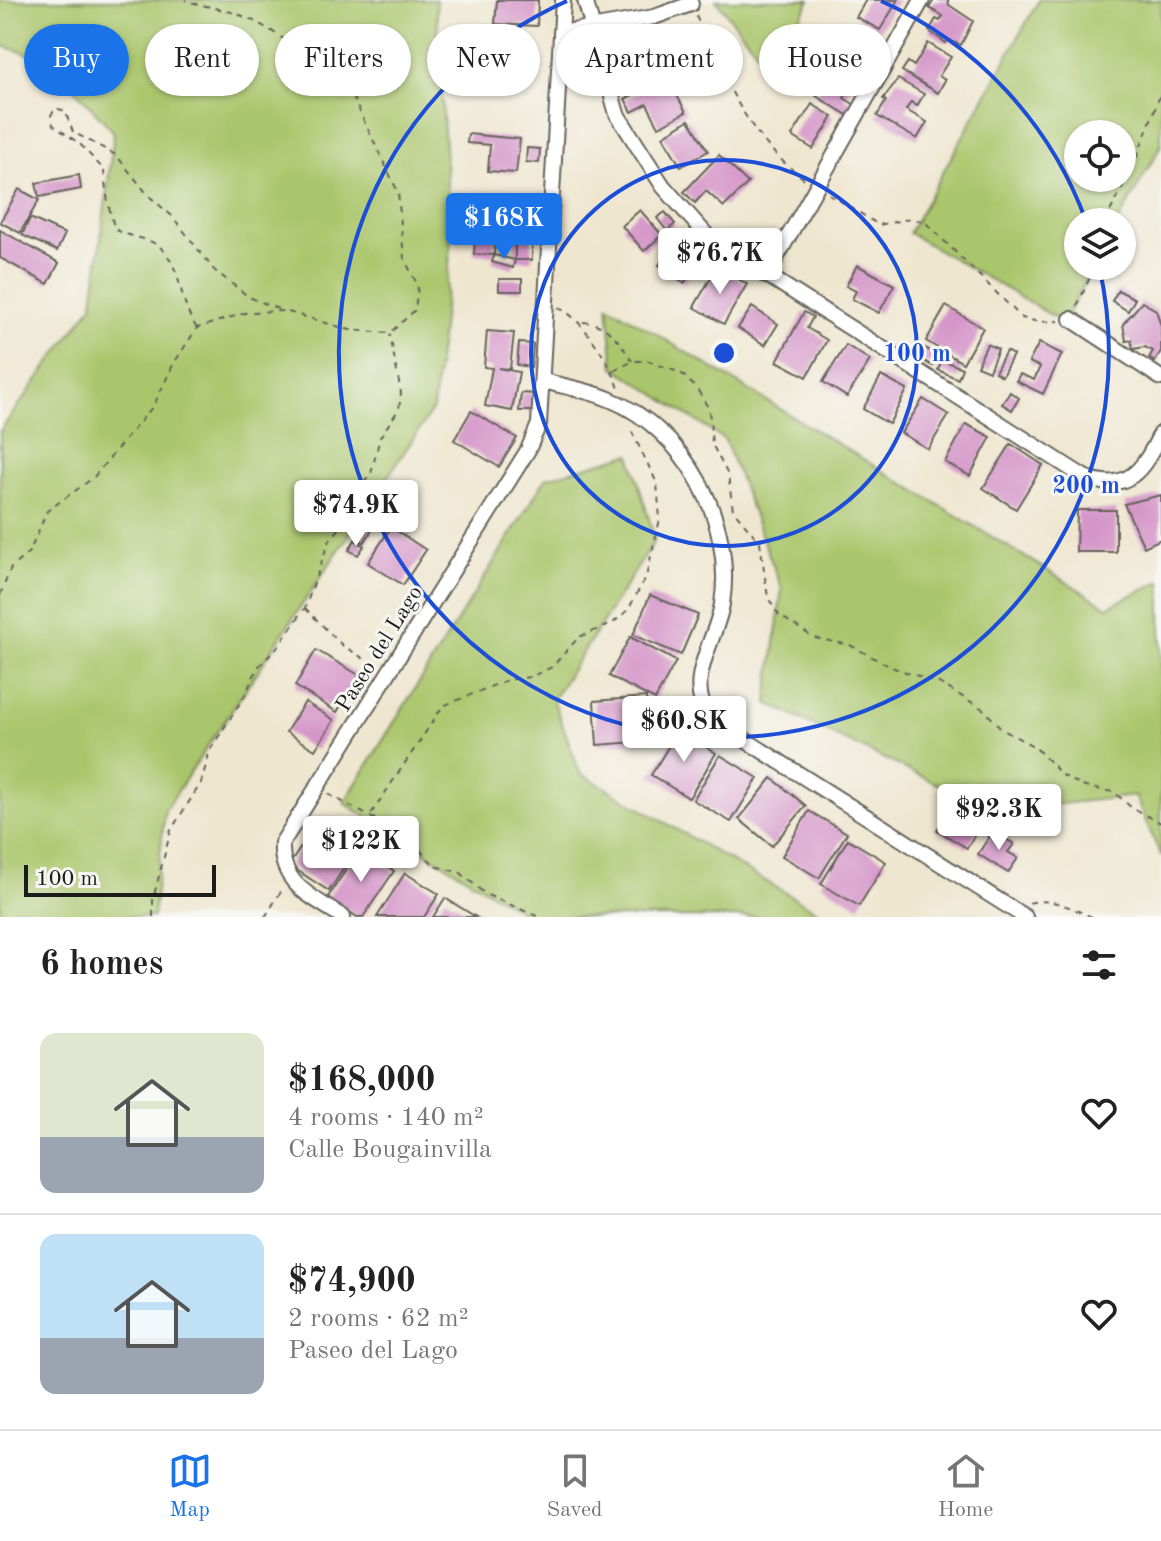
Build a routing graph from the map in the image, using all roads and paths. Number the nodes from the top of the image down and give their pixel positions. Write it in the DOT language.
graph roads {
  1 [pos="185,0"];
  2 [pos="563,0"];
  3 [pos="585,0"];
  4 [pos="922,0"];
  5 [pos="691,4"];
  6 [pos="562,24"];
  7 [pos="592,24"];
  8 [pos="615,24"];
  9 [pos="1161,93"];
  10 [pos="558,96"];
  11 [pos="612,96"];
  12 [pos="816,187"];
  13 [pos="1112,208"];
  14 [pos="766,276"];
  15 [pos="1089,280"];
  16 [pos="547,305"];
  17 [pos="285,311"];
  18 [pos="1071,319"];
  19 [pos="582,322"];
  20 [pos="197,328"];
  21 [pos="390,333"];
  22 [pos="633,361"];
  23 [pos="614,371"];
  24 [pos="1161,378"];
  25 [pos="544,381"];
  26 [pos="625,408"];
  27 [pos="1161,433"];
  28 [pos="0,595"];
  29 [pos="305,608"];
  30 [pos="388,673"];
  31 [pos="317,787"];
  32 [pos="371,814"];
  33 [pos="1161,823"];
  34 [pos="289,878"];
  35 [pos="1012,908"];
  36 [pos="153,917"];
  37 [pos="265,917"];
  38 [pos="343,917"];
  39 [pos="539,917"];
  40 [pos="1025,917"];
  41 [pos="1092,917"];
  1 -- 21 [label="path"];
  2 -- 6 [label="street, Paseo del Lago"];
  3 -- 7 [label="street"];
  4 -- 12 [label="street"];
  5 -- 8 [label="street"];
  5 -- 12 [label="path"];
  9 -- 13 [label="path"];
  10 -- 16 [label="street, Paseo del Lago"];
  11 -- 14 [label="street"];
  12 -- 14 [label="street"];
  12 -- 18 [label="path"];
  14 -- 27 [label="street"];
  15 -- 18 [label="path"];
  16 -- 19 [label="path"];
  16 -- 25 [label="street, Paseo del Lago"];
  17 -- 20 [label="path"];
  17 -- 20 [label="path"];
  17 -- 21 [label="path"];
  18 -- 24 [label="street"];
  19 -- 22 [label="path"];
  19 -- 23 [label="path"];
  20 -- 28 [label="path"];
  21 -- 29 [label="path"];
  22 -- 23 [label="path"];
  22 -- 33 [label="path"];
  23 -- 26 [label="path"];
  25 -- 26 [label="street"];
  25 -- 30 [label="street, Paseo del Lago"];
  26 -- 32 [label="path"];
  26 -- 35 [label="street"];
  29 -- 30 [label="path"];
  29 -- 36 [label="path"];
  30 -- 31 [label="street, Paseo del Lago"];
  31 -- 32 [label="path"];
  31 -- 34 [label="street, Paseo del Lago"];
  32 -- 39 [label="path"];
  34 -- 37 [label="path"];
  34 -- 38 [label="street"];
  35 -- 40 [label="street"];
  35 -- 41 [label="path"];
}
